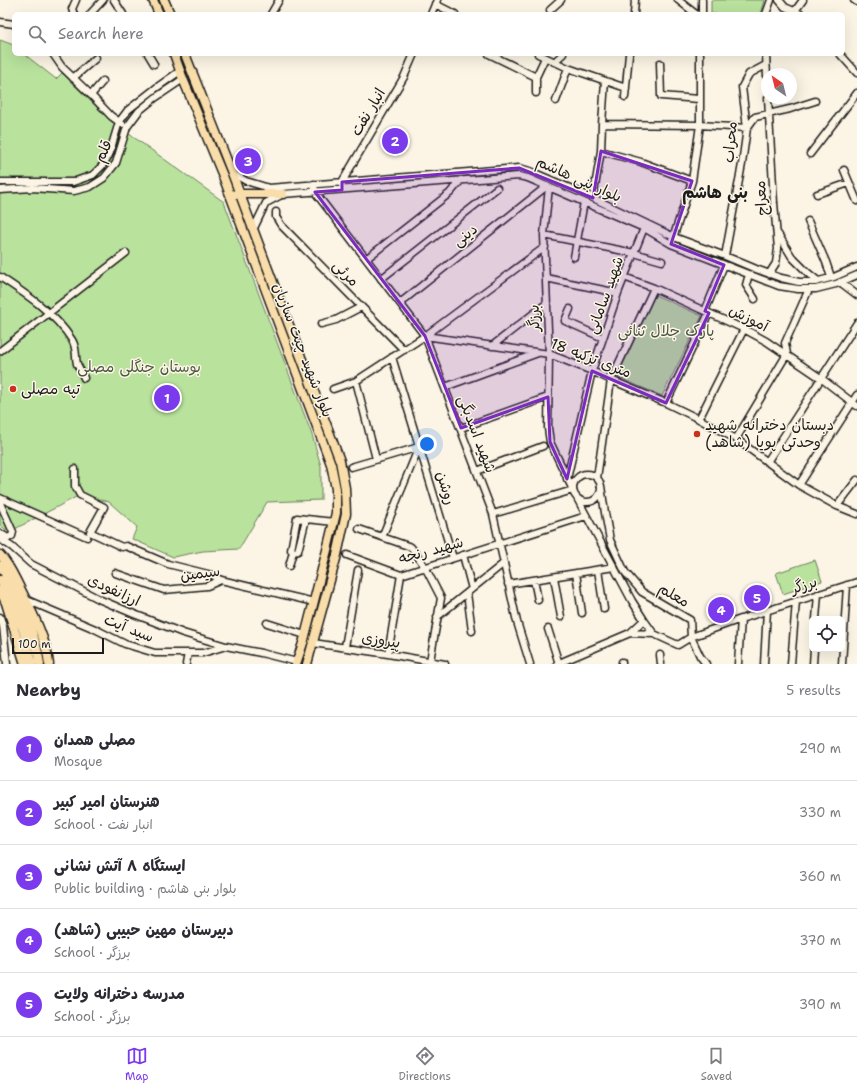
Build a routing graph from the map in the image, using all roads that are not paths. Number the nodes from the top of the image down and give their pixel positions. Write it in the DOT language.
graph roads {
  1 [pos="76,0"];
  2 [pos="114,0"];
  3 [pos="153,0"];
  4 [pos="164,0"];
  5 [pos="279,0"];
  6 [pos="561,0"];
  7 [pos="635,0"];
  8 [pos="678,0"];
  9 [pos="702,0"];
  10 [pos="771,0"];
  11 [pos="779,0"];
  12 [pos="803,0"];
  13 [pos="854,0"];
  14 [pos="100,1"];
  15 [pos="436,2"];
  16 [pos="857,2"];
  17 [pos="550,10"];
  18 [pos="73,12"];
  19 [pos="92,12"];
  20 [pos="122,12"];
  21 [pos="158,12"];
  22 [pos="169,12"];
  23 [pos="272,12"];
  24 [pos="432,12"];
  25 [pos="452,12"];
  26 [pos="634,12"];
  27 [pos="693,12"];
  28 [pos="702,12"];
  29 [pos="767,12"];
  30 [pos="796,12"];
  31 [pos="798,12"];
  32 [pos="0,22"];
  33 [pos="12,24"];
  34 [pos="54,56"];
  35 [pos="149,56"];
  36 [pos="175,56"];
  37 [pos="187,56"];
  38 [pos="413,56"];
  39 [pos="493,56"];
  40 [pos="542,56"];
  41 [pos="561,56"];
  42 [pos="629,56"];
  43 [pos="700,56"];
  44 [pos="766,56"];
  45 [pos="842,56"];
  46 [pos="96,58"];
  47 [pos="544,60"];
  48 [pos="554,62"];
  49 [pos="154,64"];
  50 [pos="660,64"];
  51 [pos="766,65"];
  52 [pos="568,68"];
  53 [pos="766,68"];
  54 [pos="857,73"];
  55 [pos="182,75"];
  56 [pos="536,77"];
  57 [pos="73,78"];
  58 [pos="103,81"];
  59 [pos="605,81"];
  60 [pos="626,88"];
  61 [pos="536,93"];
  62 [pos="857,93"];
  63 [pos="91,95"];
  64 [pos="625,97"];
  65 [pos="699,99"];
  66 [pos="556,101"];
  67 [pos="815,101"];
  68 [pos="768,104"];
  69 [pos="769,114"];
  70 [pos="119,122"];
  71 [pos="602,124"];
  72 [pos="700,125"];
  73 [pos="127,127"];
  74 [pos="747,128"];
  75 [pos="601,151"];
  76 [pos="810,154"];
  77 [pos="844,170"];
  78 [pos="232,173"];
  79 [pos="462,180"];
  80 [pos="692,181"];
  81 [pos="0,182"];
  82 [pos="342,182"];
  83 [pos="849,183"];
  84 [pos="314,184"];
  85 [pos="548,187"];
  86 [pos="497,188"];
  87 [pos="0,190"];
  88 [pos="342,190"];
  89 [pos="315,192"];
  90 [pos="229,194"];
  91 [pos="240,194"];
  92 [pos="282,194"];
  93 [pos="817,194"];
  94 [pos="593,198"];
  95 [pos="857,201"];
  96 [pos="584,202"];
  97 [pos="276,212"];
  98 [pos="808,220"];
  99 [pos="644,228"];
  100 [pos="253,230"];
  101 [pos="776,232"];
  102 [pos="544,235"];
  103 [pos="674,237"];
  104 [pos="577,241"];
  105 [pos="671,244"];
  106 [pos="545,247"];
  107 [pos="126,253"];
  108 [pos="634,253"];
  109 [pos="726,256"];
  110 [pos="574,257"];
  111 [pos="366,259"];
  112 [pos="662,261"];
  113 [pos="724,265"];
  114 [pos="857,267"];
  115 [pos="749,274"];
  116 [pos="770,274"];
  117 [pos="857,275"];
  118 [pos="624,276"];
  119 [pos="0,277"];
  120 [pos="831,277"];
  121 [pos="546,278"];
  122 [pos="381,279"];
  123 [pos="818,281"];
  124 [pos="840,282"];
  125 [pos="654,288"];
  126 [pos="809,289"];
  127 [pos="618,293"];
  128 [pos="857,296"];
  129 [pos="755,299"];
  130 [pos="400,303"];
  131 [pos="546,303"];
  132 [pos="361,307"];
  133 [pos="570,309"];
  134 [pos="707,312"];
  135 [pos="48,313"];
  136 [pos="857,323"];
  137 [pos="321,324"];
  138 [pos="744,329"];
  139 [pos="425,336"];
  140 [pos="603,338"];
  141 [pos="492,346"];
  142 [pos="404,350"];
  143 [pos="0,351"];
  144 [pos="540,353"];
  145 [pos="548,354"];
  146 [pos="787,354"];
  147 [pos="392,357"];
  148 [pos="592,371"];
  149 [pos="84,378"];
  150 [pos="822,379"];
  151 [pos="611,380"];
  152 [pos="356,381"];
  153 [pos="445,387"];
  154 [pos="333,390"];
  155 [pos="857,395"];
  156 [pos="548,397"];
  157 [pos="666,402"];
  158 [pos="855,404"];
  159 [pos="699,419"];
  160 [pos="461,428"];
  161 [pos="736,439"];
  162 [pos="543,446"];
  163 [pos="419,447"];
  164 [pos="376,460"];
  165 [pos="767,462"];
  166 [pos="351,467"];
  167 [pos="75,469"];
  168 [pos="477,471"];
  169 [pos="597,478"];
  170 [pos="567,479"];
  171 [pos="857,480"];
  172 [pos="799,485"];
  173 [pos="601,486"];
  174 [pos="573,490"];
  175 [pos="0,498"];
  176 [pos="576,498"];
  177 [pos="0,502"];
  178 [pos="837,506"];
  179 [pos="493,514"];
  180 [pos="857,514"];
  181 [pos="586,516"];
  182 [pos="334,522"];
  183 [pos="359,529"];
  184 [pos="0,533"];
  185 [pos="88,535"];
  186 [pos="382,537"];
  187 [pos="0,539"];
  188 [pos="500,544"];
  189 [pos="347,555"];
  190 [pos="462,555"];
  191 [pos="0,556"];
  192 [pos="453,558"];
  193 [pos="504,563"];
  194 [pos="0,566"];
  195 [pos="289,566"];
  196 [pos="424,567"];
  197 [pos="614,567"];
  198 [pos="358,570"];
  199 [pos="598,570"];
  200 [pos="115,572"];
  201 [pos="576,573"];
  202 [pos="401,575"];
  203 [pos="554,576"];
  204 [pos="0,580"];
  205 [pos="221,580"];
  206 [pos="534,580"];
  207 [pos="857,582"];
  208 [pos="508,584"];
  209 [pos="847,585"];
  210 [pos="472,589"];
  211 [pos="0,590"];
  212 [pos="467,593"];
  213 [pos="818,594"];
  214 [pos="27,600"];
  215 [pos="538,600"];
  216 [pos="796,601"];
  217 [pos="314,602"];
  218 [pos="604,609"];
  219 [pos="767,610"];
  220 [pos="582,613"];
  221 [pos="816,616"];
  222 [pos="0,617"];
  223 [pos="437,617"];
  224 [pos="561,617"];
  225 [pos="741,619"];
  226 [pos="644,620"];
  227 [pos="267,623"];
  228 [pos="548,629"];
  229 [pos="472,631"];
  230 [pos="630,633"];
  231 [pos="654,634"];
  232 [pos="305,635"];
  233 [pos="691,637"];
  234 [pos="313,643"];
  235 [pos="226,646"];
  236 [pos="345,647"];
  237 [pos="814,652"];
  238 [pos="188,653"];
  239 [pos="388,654"];
  240 [pos="660,655"];
  241 [pos="430,661"];
  242 [pos="49,663"];
  243 [pos="297,663"];
  244 [pos="7,664"];
  245 [pos="26,664"];
  246 [pos="40,664"];
  247 [pos="186,664"];
  248 [pos="307,664"];
  249 [pos="445,664"];
  250 [pos="530,664"];
  251 [pos="558,664"];
  252 [pos="661,664"];
  253 [pos="706,664"];
  254 [pos="738,664"];
  255 [pos="764,664"];
  256 [pos="791,664"];
  257 [pos="813,664"];
  258 [pos="842,664"];
  1 -- 18 [label="street"];
  2 -- 20 [label="street"];
  3 -- 21 [label="main road"];
  4 -- 22 [label="main road"];
  5 -- 23 [label="street"];
  6 -- 17 [label="street"];
  7 -- 26 [label="street"];
  8 -- 27 [label="street"];
  9 -- 28 [label="street"];
  10 -- 29 [label="street"];
  11 -- 30 [label="street"];
  12 -- 31 [label="street"];
  13 -- 16 [label="street"];
  14 -- 19 [label="street"];
  15 -- 24 [label="street"];
  15 -- 25 [label="street"];
  32 -- 33 [label="street"];
  34 -- 57 [label="street"];
  35 -- 49 [label="street"];
  36 -- 55 [label="main road, بلوار شهید چیت سازیان"];
  37 -- 78 [label="main road, بلوار شهید چیت سازیان"];
  38 -- 82 [label="street, انبار نفت"];
  39 -- 56 [label="street"];
  40 -- 48 [label="street"];
  41 -- 48 [label="street"];
  42 -- 60 [label="street"];
  43 -- 65 [label="street"];
  44 -- 51 [label="street"];
  45 -- 54 [label="street"];
  46 -- 57 [label="street"];
  47 -- 56 [label="street"];
  48 -- 52 [label="street"];
  50 -- 65 [label="street"];
  51 -- 53 [label="street"];
  51 -- 74 [label="street, محراب"];
  52 -- 59 [label="street"];
  52 -- 66 [label="street"];
  55 -- 70 [label="street, قلم"];
  55 -- 73 [label="street, قلم"];
  55 -- 90 [label="main road, بلوار شهید چیت سازیان"];
  56 -- 61 [label="street"];
  57 -- 63 [label="street"];
  58 -- 63 [label="street"];
  59 -- 60 [label="street"];
  59 -- 71 [label="street"];
  60 -- 64 [label="street"];
  62 -- 76 [label="street"];
  63 -- 70 [label="street"];
  65 -- 72 [label="street"];
  67 -- 69 [label="street"];
  68 -- 69 [label="street, معراج"];
  69 -- 74 [label="street"];
  69 -- 101 [label="street, معراج"];
  70 -- 73 [label="street"];
  70 -- 81 [label="street, قلم"];
  71 -- 72 [label="street"];
  71 -- 75 [label="street"];
  72 -- 74 [label="street"];
  72 -- 80 [label="street"];
  73 -- 87 [label="street, قلم"];
  74 -- 109 [label="street, محراب"];
  75 -- 80 [label="street"];
  75 -- 94 [label="street"];
  77 -- 83 [label="street"];
  78 -- 84 [label="street, بلوار بنی هاشم"];
  78 -- 91 [label="main road, بلوار شهید چیت سازیان"];
  79 -- 85 [label="street, بلوار بنی هاشم"];
  79 -- 88 [label="street, بلوار بنی هاشم"];
  79 -- 111 [label="street"];
  80 -- 103 [label="street"];
  82 -- 84 [label="street, بلوار بنی هاشم"];
  82 -- 88 [label="street"];
  82 -- 94 [label="street, بلوار بنی هاشم"];
  83 -- 93 [label="street"];
  83 -- 95 [label="street"];
  84 -- 89 [label="street"];
  85 -- 96 [label="street, بلوار بنی هاشم"];
  85 -- 102 [label="street, برزگر"];
  85 -- 130 [label="street, دینی"];
  86 -- 122 [label="street"];
  88 -- 89 [label="street, بلوار بنی هاشم"];
  89 -- 92 [label="street, بلوار بنی هاشم"];
  89 -- 111 [label="street"];
  90 -- 91 [label="main road"];
  90 -- 182 [label="main road, بلوار شهید چیت سازیان"];
  91 -- 92 [label="main road"];
  91 -- 100 [label="main road, بلوار شهید چیت سازیان"];
  92 -- 100 [label="street, بلوار بنی هاشم"];
  94 -- 103 [label="street, بلوار بنی هاشم"];
  96 -- 99 [label="street, بلوار بنی هاشم"];
  96 -- 104 [label="street"];
  97 -- 132 [label="street, مرئی"];
  98 -- 120 [label="street"];
  99 -- 105 [label="street, بلوار بنی هاشم"];
  99 -- 108 [label="street, شهید سامانی"];
  100 -- 234 [label="main road, بلوار شهید چیت سازیان"];
  101 -- 116 [label="street"];
  101 -- 123 [label="street, معراج"];
  102 -- 104 [label="street"];
  102 -- 106 [label="street, برزگر"];
  103 -- 105 [label="street"];
  103 -- 109 [label="street, بلوار بنی هاشم"];
  104 -- 108 [label="street"];
  104 -- 110 [label="street"];
  105 -- 113 [label="street, بلوار بنی هاشم"];
  106 -- 121 [label="street, برزگر"];
  106 -- 139 [label="street"];
  107 -- 135 [label="street"];
  108 -- 112 [label="street"];
  108 -- 118 [label="street, شهید سامانی"];
  109 -- 116 [label="street, بلوار بنی هاشم"];
  111 -- 122 [label="street"];
  113 -- 115 [label="street, بلوار بنی هاشم"];
  113 -- 134 [label="street"];
  114 -- 120 [label="street, بلوار بنی هاشم"];
  115 -- 126 [label="street, بلوار بنی هاشم"];
  115 -- 129 [label="street"];
  116 -- 123 [label="street, بلوار بنی هاشم"];
  117 -- 124 [label="street, بلوار بنی هاشم"];
  118 -- 125 [label="street, آموزش"];
  118 -- 127 [label="street, شهید سامانی"];
  119 -- 135 [label="street"];
  120 -- 123 [label="street, بلوار بنی هاشم"];
  121 -- 127 [label="street"];
  121 -- 131 [label="street, برزگر"];
  122 -- 130 [label="street"];
  124 -- 126 [label="street, بلوار بنی هاشم"];
  124 -- 128 [label="street"];
  125 -- 134 [label="street, آموزش"];
  125 -- 151 [label="street"];
  126 -- 146 [label="street"];
  127 -- 140 [label="street, شهید سامانی"];
  130 -- 139 [label="street"];
  131 -- 141 [label="street"];
  131 -- 145 [label="street, برزگر"];
  132 -- 137 [label="street"];
  132 -- 142 [label="street, مرئی"];
  133 -- 140 [label="street"];
  134 -- 138 [label="street, آموزش"];
  134 -- 157 [label="street"];
  135 -- 143 [label="street"];
  135 -- 149 [label="street"];
  136 -- 150 [label="street"];
  138 -- 146 [label="street, آموزش"];
  138 -- 159 [label="street"];
  139 -- 141 [label="street, 18 متری تزکیه"];
  139 -- 142 [label="street"];
  139 -- 153 [label="street, شهید اسدبگی"];
  140 -- 148 [label="street, شهید سامانی"];
  141 -- 144 [label="street, 18 متری تزکیه"];
  142 -- 147 [label="street"];
  144 -- 145 [label="street, 18 متری تزکیه"];
  144 -- 153 [label="street"];
  145 -- 148 [label="street, 18 متری تزکیه"];
  145 -- 156 [label="street, برزگر"];
  146 -- 150 [label="street, آموزش"];
  146 -- 161 [label="street"];
  147 -- 152 [label="street"];
  147 -- 163 [label="street, روشن"];
  148 -- 151 [label="street, 18 متری تزکیه"];
  148 -- 170 [label="street, شهید سامانی"];
  150 -- 158 [label="street, آموزش"];
  150 -- 165 [label="street"];
  151 -- 157 [label="street, 18 متری تزکیه"];
  151 -- 169 [label="street"];
  152 -- 154 [label="street"];
  152 -- 164 [label="street"];
  153 -- 160 [label="street, شهید اسدبگی"];
  155 -- 158 [label="street"];
  156 -- 160 [label="street"];
  156 -- 170 [label="street, برزگر"];
  157 -- 159 [label="street, 18 متری تزکیه"];
  158 -- 172 [label="street"];
  159 -- 161 [label="street, 18 متری تزکیه"];
  160 -- 168 [label="street, شهید اسدبگی"];
  161 -- 165 [label="street, 18 متری تزکیه"];
  162 -- 168 [label="street"];
  163 -- 164 [label="street"];
  163 -- 186 [label="street"];
  163 -- 192 [label="street, روشن"];
  164 -- 166 [label="street"];
  165 -- 172 [label="street, 18 متری تزکیه"];
  167 -- 185 [label="street"];
  168 -- 179 [label="street, شهید اسدبگی"];
  169 -- 173 [label="street"];
  169 -- 174 [label="street"];
  170 -- 174 [label="street, برزگر"];
  171 -- 178 [label="street"];
  172 -- 178 [label="street, 18 متری تزکیه"];
  173 -- 176 [label="street"];
  173 -- 233 [label="street, معلم"];
  174 -- 176 [label="street"];
  174 -- 179 [label="street"];
  175 -- 185 [label="street"];
  176 -- 181 [label="street"];
  177 -- 184 [label="street"];
  178 -- 180 [label="street, 18 متری تزکیه"];
  179 -- 188 [label="street, شهید اسدبگی"];
  181 -- 188 [label="street, شهید رنجه"];
  181 -- 197 [label="street"];
  182 -- 195 [label="street"];
  182 -- 217 [label="main road, بلوار شهید چیت سازیان"];
  183 -- 186 [label="street"];
  185 -- 205 [label="street"];
  186 -- 196 [label="street"];
  187 -- 235 [label="street, ارزانفودی"];
  188 -- 190 [label="street, شهید رنجه"];
  188 -- 193 [label="street, شهید اسدبگی"];
  189 -- 202 [label="street, شهید رنجه"];
  190 -- 192 [label="street, شهید رنجه"];
  190 -- 210 [label="street"];
  191 -- 214 [label="main road"];
  192 -- 196 [label="street, شهید رنجه"];
  193 -- 208 [label="street, شهید اسدبگی"];
  193 -- 210 [label="street"];
  194 -- 246 [label="main road"];
  196 -- 202 [label="street, شهید رنجه"];
  196 -- 223 [label="street"];
  197 -- 199 [label="street"];
  197 -- 226 [label="street"];
  198 -- 236 [label="street"];
  199 -- 201 [label="street"];
  199 -- 218 [label="street"];
  200 -- 205 [label="street, سیمین"];
  201 -- 203 [label="street"];
  201 -- 220 [label="street"];
  202 -- 239 [label="street"];
  203 -- 206 [label="street"];
  203 -- 224 [label="street"];
  204 -- 245 [label="main road"];
  205 -- 217 [label="street, سیمین"];
  206 -- 208 [label="street"];
  206 -- 215 [label="street"];
  207 -- 209 [label="street, برزگر"];
  208 -- 250 [label="street, شهید اسدبگی"];
  209 -- 213 [label="street, برزگر"];
  209 -- 258 [label="street"];
  210 -- 212 [label="street"];
  211 -- 245 [label="main road"];
  212 -- 223 [label="street"];
  212 -- 229 [label="street"];
  213 -- 216 [label="street, برزگر"];
  213 -- 221 [label="street"];
  214 -- 238 [label="street, سید آیت"];
  214 -- 242 [label="main road"];
  216 -- 219 [label="street, برزگر"];
  216 -- 256 [label="street"];
  217 -- 232 [label="main road, بلوار شهید چیت سازیان"];
  219 -- 225 [label="street, برزگر"];
  219 -- 255 [label="street"];
  222 -- 244 [label="street"];
  223 -- 241 [label="street"];
  225 -- 233 [label="street, برزگر"];
  225 -- 254 [label="street"];
  226 -- 230 [label="street"];
  226 -- 231 [label="street"];
  227 -- 232 [label="street"];
  228 -- 251 [label="street"];
  230 -- 231 [label="street"];
  230 -- 251 [label="street"];
  231 -- 233 [label="street"];
  232 -- 243 [label="main road, بلوار شهید چیت سازیان"];
  233 -- 253 [label="street"];
  234 -- 236 [label="street, پیروزی"];
  234 -- 248 [label="main road, بلوار شهید چیت سازیان"];
  235 -- 238 [label="street, سید آیت"];
  235 -- 243 [label="street"];
  236 -- 239 [label="street, پیروزی"];
  237 -- 257 [label="street"];
  238 -- 247 [label="street"];
  239 -- 241 [label="street, پیروزی"];
  240 -- 252 [label="street"];
  241 -- 249 [label="street, پیروزی"];
}
